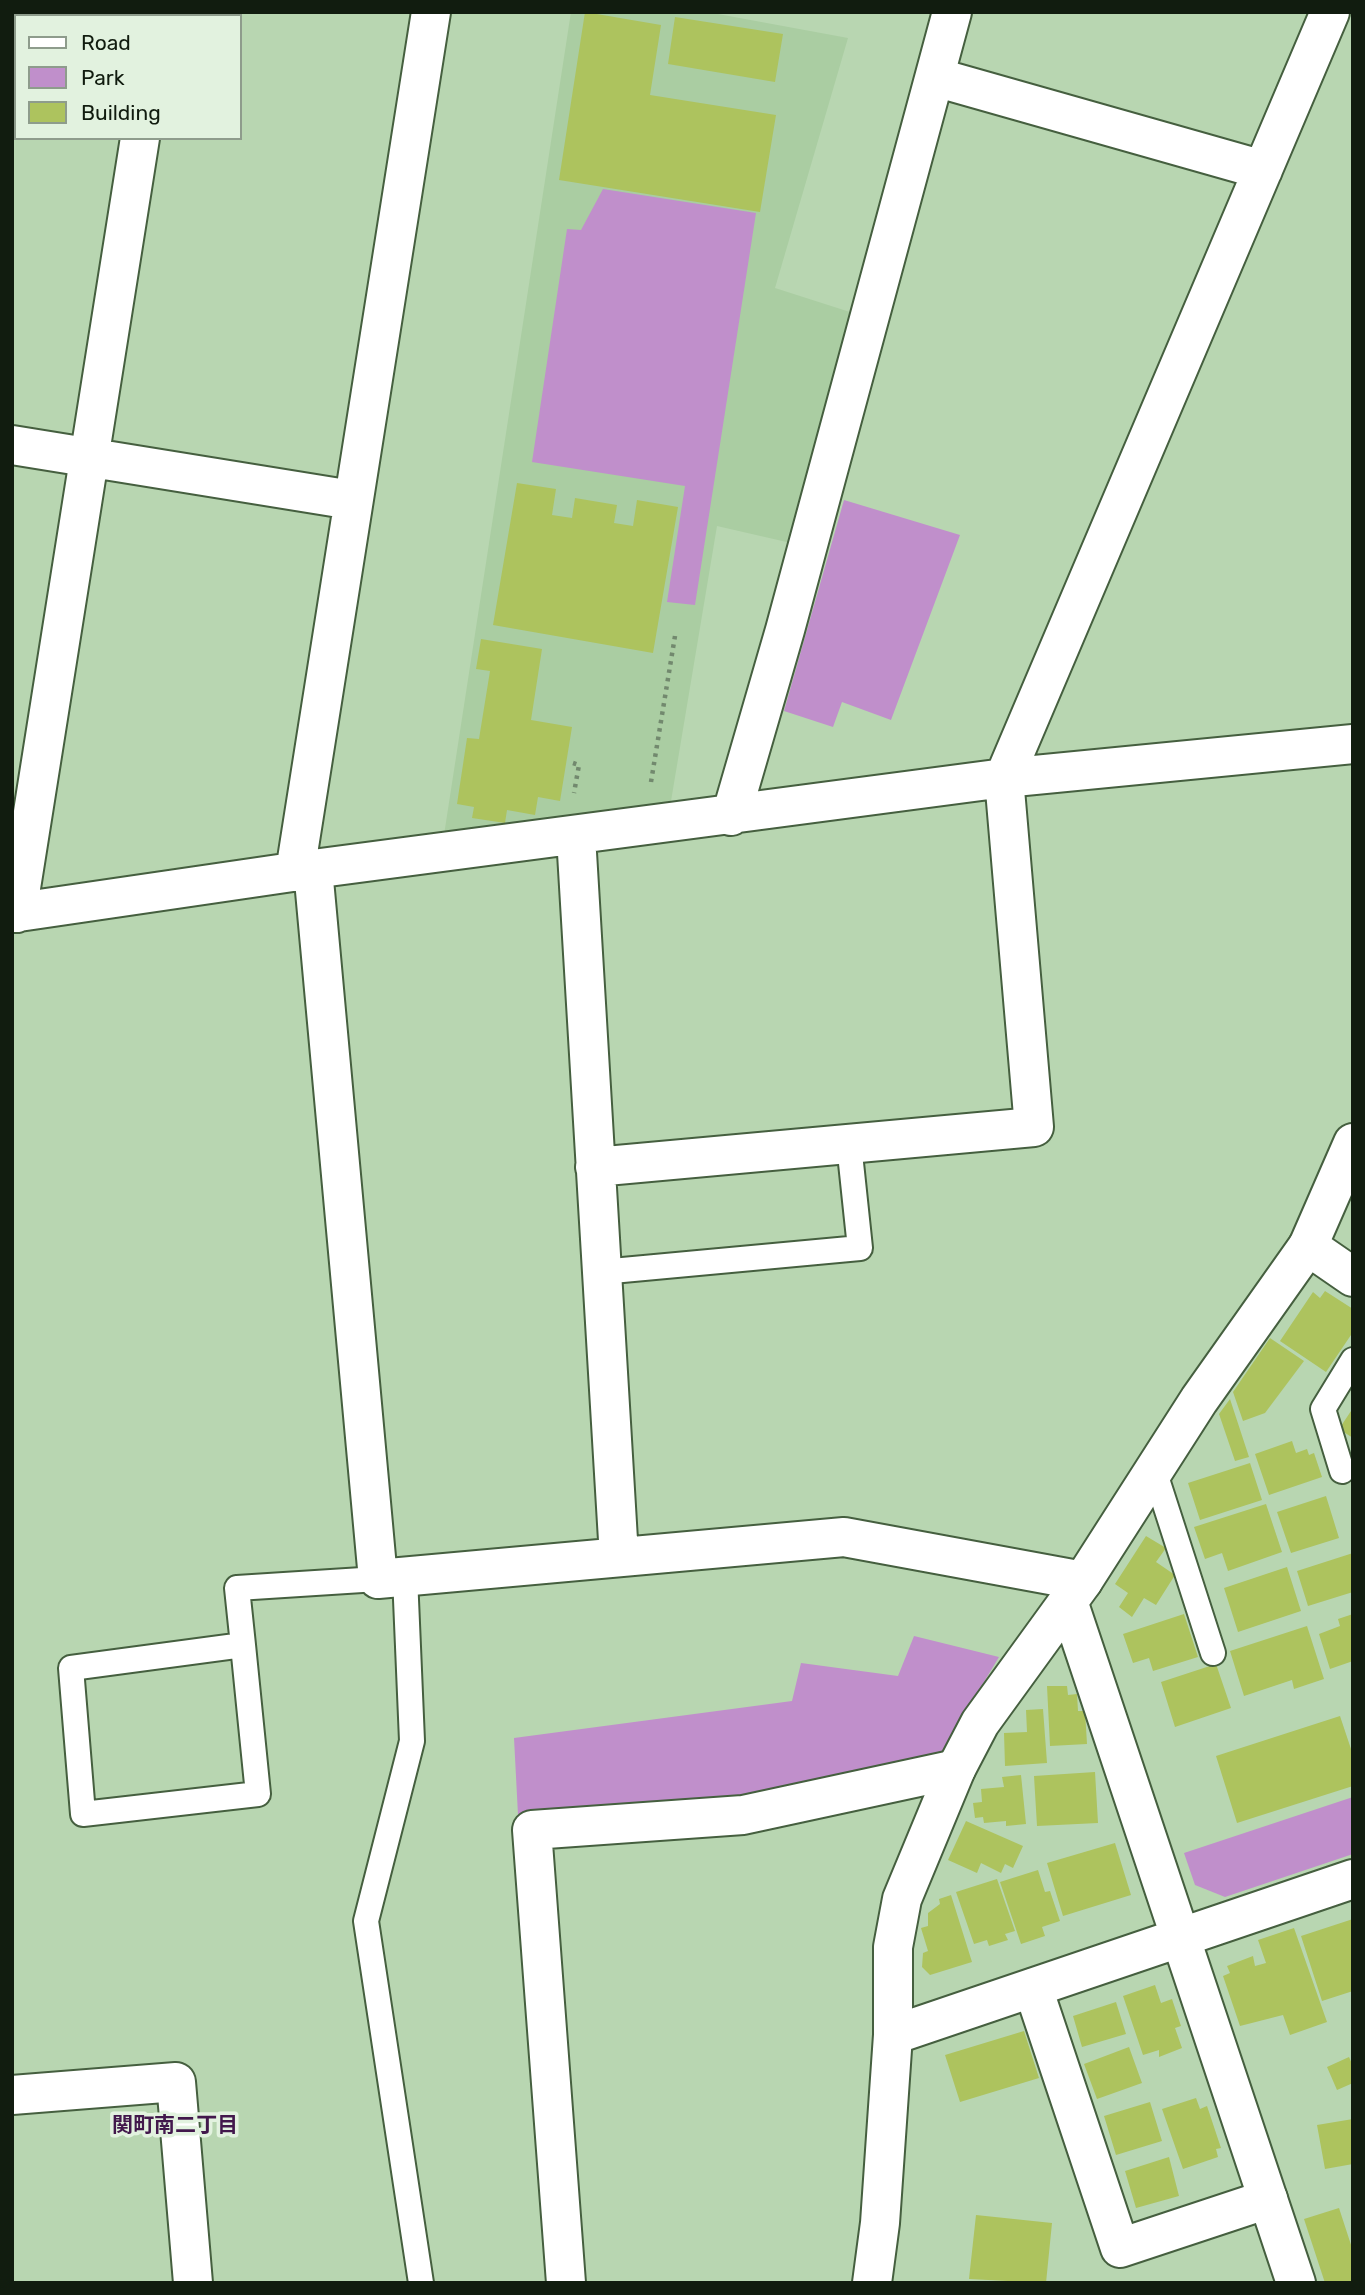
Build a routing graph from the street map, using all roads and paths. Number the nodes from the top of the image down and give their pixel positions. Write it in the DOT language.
graph roads {
  1 [pos="431,12"];
  2 [pos="952,12"];
  3 [pos="1330,12"];
  4 [pos="934,77"];
  5 [pos="140,140"];
  6 [pos="1263,170"];
  7 [pos="12,445"];
  8 [pos="90,458"];
  9 [pos="352,500"];
  10 [pos="675,636"];
  11 [pos="1353,744"];
  12 [pos="1003,778"];
  13 [pos="731,816"];
  14 [pos="643,828"];
  15 [pos="576,836"];
  16 [pos="304,871"];
  17 [pos="15,913"];
  18 [pos="1353,1143"];
  19 [pos="849,1144"];
  20 [pos="595,1167"];
  21 [pos="1308,1246"];
  22 [pos="601,1272"];
  23 [pos="1353,1277"];
  24 [pos="1353,1360"];
  25 [pos="1154,1470"];
  26 [pos="1342,1471"];
  27 [pos="619,1557"];
  28 [pos="392,1577"];
  29 [pos="1076,1591"];
  30 [pos="243,1645"];
  31 [pos="1213,1653"];
  32 [pos="956,1769"];
  33 [pos="1353,1879"];
  34 [pos="1181,1938"];
  35 [pos="1033,1988"];
  36 [pos="893,2035"];
  37 [pos="12,2095"];
  38 [pos="1268,2199"];
  39 [pos="193,2283"];
  40 [pos="421,2283"];
  41 [pos="566,2283"];
  42 [pos="872,2283"];
  43 [pos="1296,2283"];
  1 -- 9 [label="street"];
  2 -- 4 [label="street"];
  3 -- 6 [label="street"];
  4 -- 6 [label="street"];
  4 -- 13 [label="street"];
  5 -- 8 [label="street"];
  6 -- 12 [label="street"];
  7 -- 8 [label="street"];
  8 -- 9 [label="street"];
  8 -- 17 [label="street"];
  9 -- 16 [label="street"];
  10 -- 14 [label="path"];
  11 -- 12 [label="street"];
  12 -- 13 [label="street"];
  12 -- 19 [label="street"];
  13 -- 14 [label="street"];
  14 -- 15 [label="street"];
  15 -- 16 [label="street"];
  15 -- 20 [label="street"];
  16 -- 17 [label="street"];
  16 -- 28 [label="street"];
  18 -- 21 [label="street"];
  19 -- 20 [label="street"];
  19 -- 22 [label="lane"];
  20 -- 22 [label="street"];
  21 -- 23 [label="street"];
  21 -- 25 [label="street"];
  22 -- 27 [label="street"];
  24 -- 26 [label="lane"];
  25 -- 29 [label="street"];
  25 -- 31 [label="lane"];
  27 -- 28 [label="street"];
  27 -- 29 [label="street"];
  28 -- 30 [label="lane"];
  28 -- 40 [label="lane"];
  29 -- 32 [label="street"];
  29 -- 34 [label="street"];
  30 -- 30 [label="lane"];
  32 -- 36 [label="street"];
  32 -- 41 [label="street"];
  33 -- 34 [label="street"];
  34 -- 35 [label="street"];
  34 -- 38 [label="street"];
  35 -- 36 [label="street"];
  35 -- 38 [label="street"];
  36 -- 42 [label="street"];
  37 -- 39 [label="street"];
  38 -- 43 [label="street"];
}
